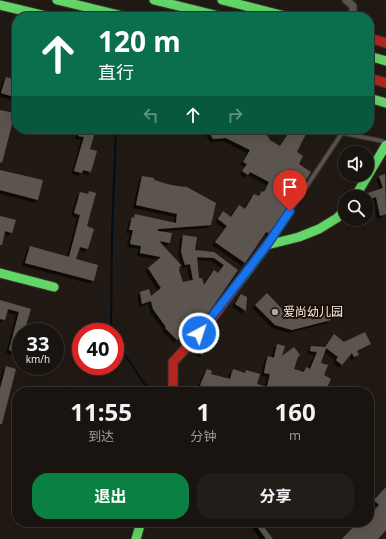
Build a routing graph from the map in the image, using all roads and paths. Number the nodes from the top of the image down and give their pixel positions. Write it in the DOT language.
graph roads {
  1 [pos="58,0"];
  2 [pos="154,0"];
  3 [pos="222,0"];
  4 [pos="346,0"];
  5 [pos="355,3"];
  6 [pos="1,8"];
  7 [pos="23,12"];
  8 [pos="107,12"];
  9 [pos="203,12"];
  10 [pos="269,12"];
  11 [pos="374,39"];
  12 [pos="386,43"];
  13 [pos="374,57"];
  14 [pos="386,61"];
  15 [pos="374,79"];
  16 [pos="386,83"];
  17 [pos="374,100"];
  18 [pos="386,104"];
  19 [pos="341,134"];
  20 [pos="346,134"];
  21 [pos="384,143"];
  22 [pos="360,190"];
  23 [pos="338,218"];
  24 [pos="267,245"];
  25 [pos="0,273"];
  26 [pos="54,287"];
  27 [pos="173,387"];
  28 [pos="139,527"];
  29 [pos="136,539"];
  1 -- 8 [label="main road"];
  2 -- 9 [label="main road"];
  3 -- 10 [label="main road"];
  4 -- 5 [label="street"];
  6 -- 7 [label="main road"];
  11 -- 12 [label="main road"];
  13 -- 14 [label="main road"];
  15 -- 16 [label="main road"];
  17 -- 18 [label="main road"];
  19 -- 24 [label="lane"];
  20 -- 21 [label="lane"];
  21 -- 22 [label="main road"];
  23 -- 24 [label="main road"];
  24 -- 27 [label="main road"];
  25 -- 26 [label="main road"];
  28 -- 29 [label="main road"];
}
